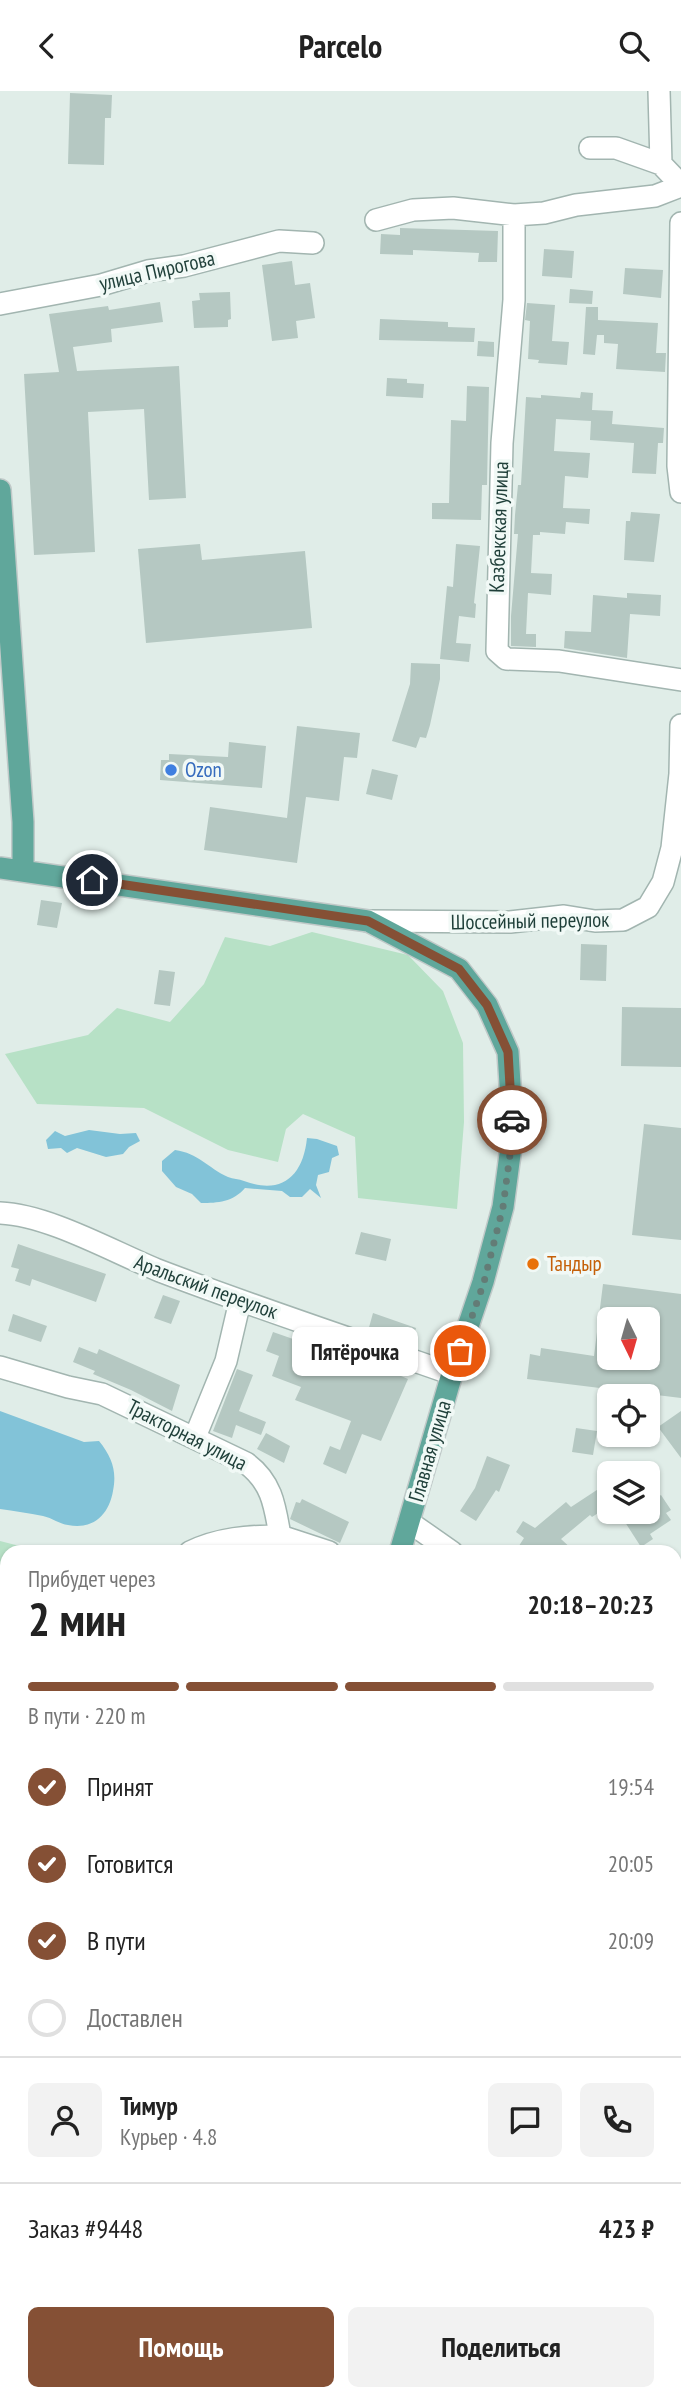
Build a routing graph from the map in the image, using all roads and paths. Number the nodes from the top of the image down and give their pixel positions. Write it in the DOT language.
graph roads {
  1 [pos="659,91"];
  2 [pos="590,148"];
  3 [pos="661,164"];
  4 [pos="681,186"];
  5 [pos="514,215"];
  6 [pos="376,220"];
  7 [pos="681,223"];
  8 [pos="313,243"];
  9 [pos="0,304"];
  10 [pos="0,490"];
  11 [pos="681,492"];
  12 [pos="681,680"];
  13 [pos="681,725"];
  14 [pos="0,868"];
  15 [pos="23,871"];
  16 [pos="368,921"];
  17 [pos="0,1213"];
  18 [pos="240,1301"];
  19 [pos="0,1367"];
  20 [pos="452,1374"];
  21 [pos="195,1437"];
  22 [pos="409,1522"];
  23 [pos="280,1537"];
  24 [pos="208,1545"];
  25 [pos="306,1545"];
  26 [pos="402,1545"];
  27 [pos="442,1545"];
  1 -- 3 [label="street"];
  2 -- 3 [label="street"];
  3 -- 4 [label="street"];
  4 -- 5 [label="street"];
  5 -- 6 [label="street"];
  5 -- 12 [label="street, Казбекская улица"];
  7 -- 11 [label="street"];
  8 -- 9 [label="street, улица Пирогова"];
  10 -- 15 [label="main road"];
  13 -- 16 [label="street, Шоссейный переулок"];
  14 -- 15 [label="main road, Главная улица"];
  15 -- 16 [label="main road, Главная улица"];
  16 -- 20 [label="main road, Главная улица"];
  17 -- 18 [label="street, Аральский переулок"];
  18 -- 20 [label="street, Аральский переулок"];
  18 -- 21 [label="street"];
  19 -- 21 [label="street, Тракторная улица"];
  20 -- 22 [label="main road, Главная улица"];
  21 -- 23 [label="street, Тракторная улица"];
  22 -- 26 [label="main road, Главная улица"];
  22 -- 27 [label="street"];
  23 -- 24 [label="street"];
  23 -- 25 [label="street"];
}
